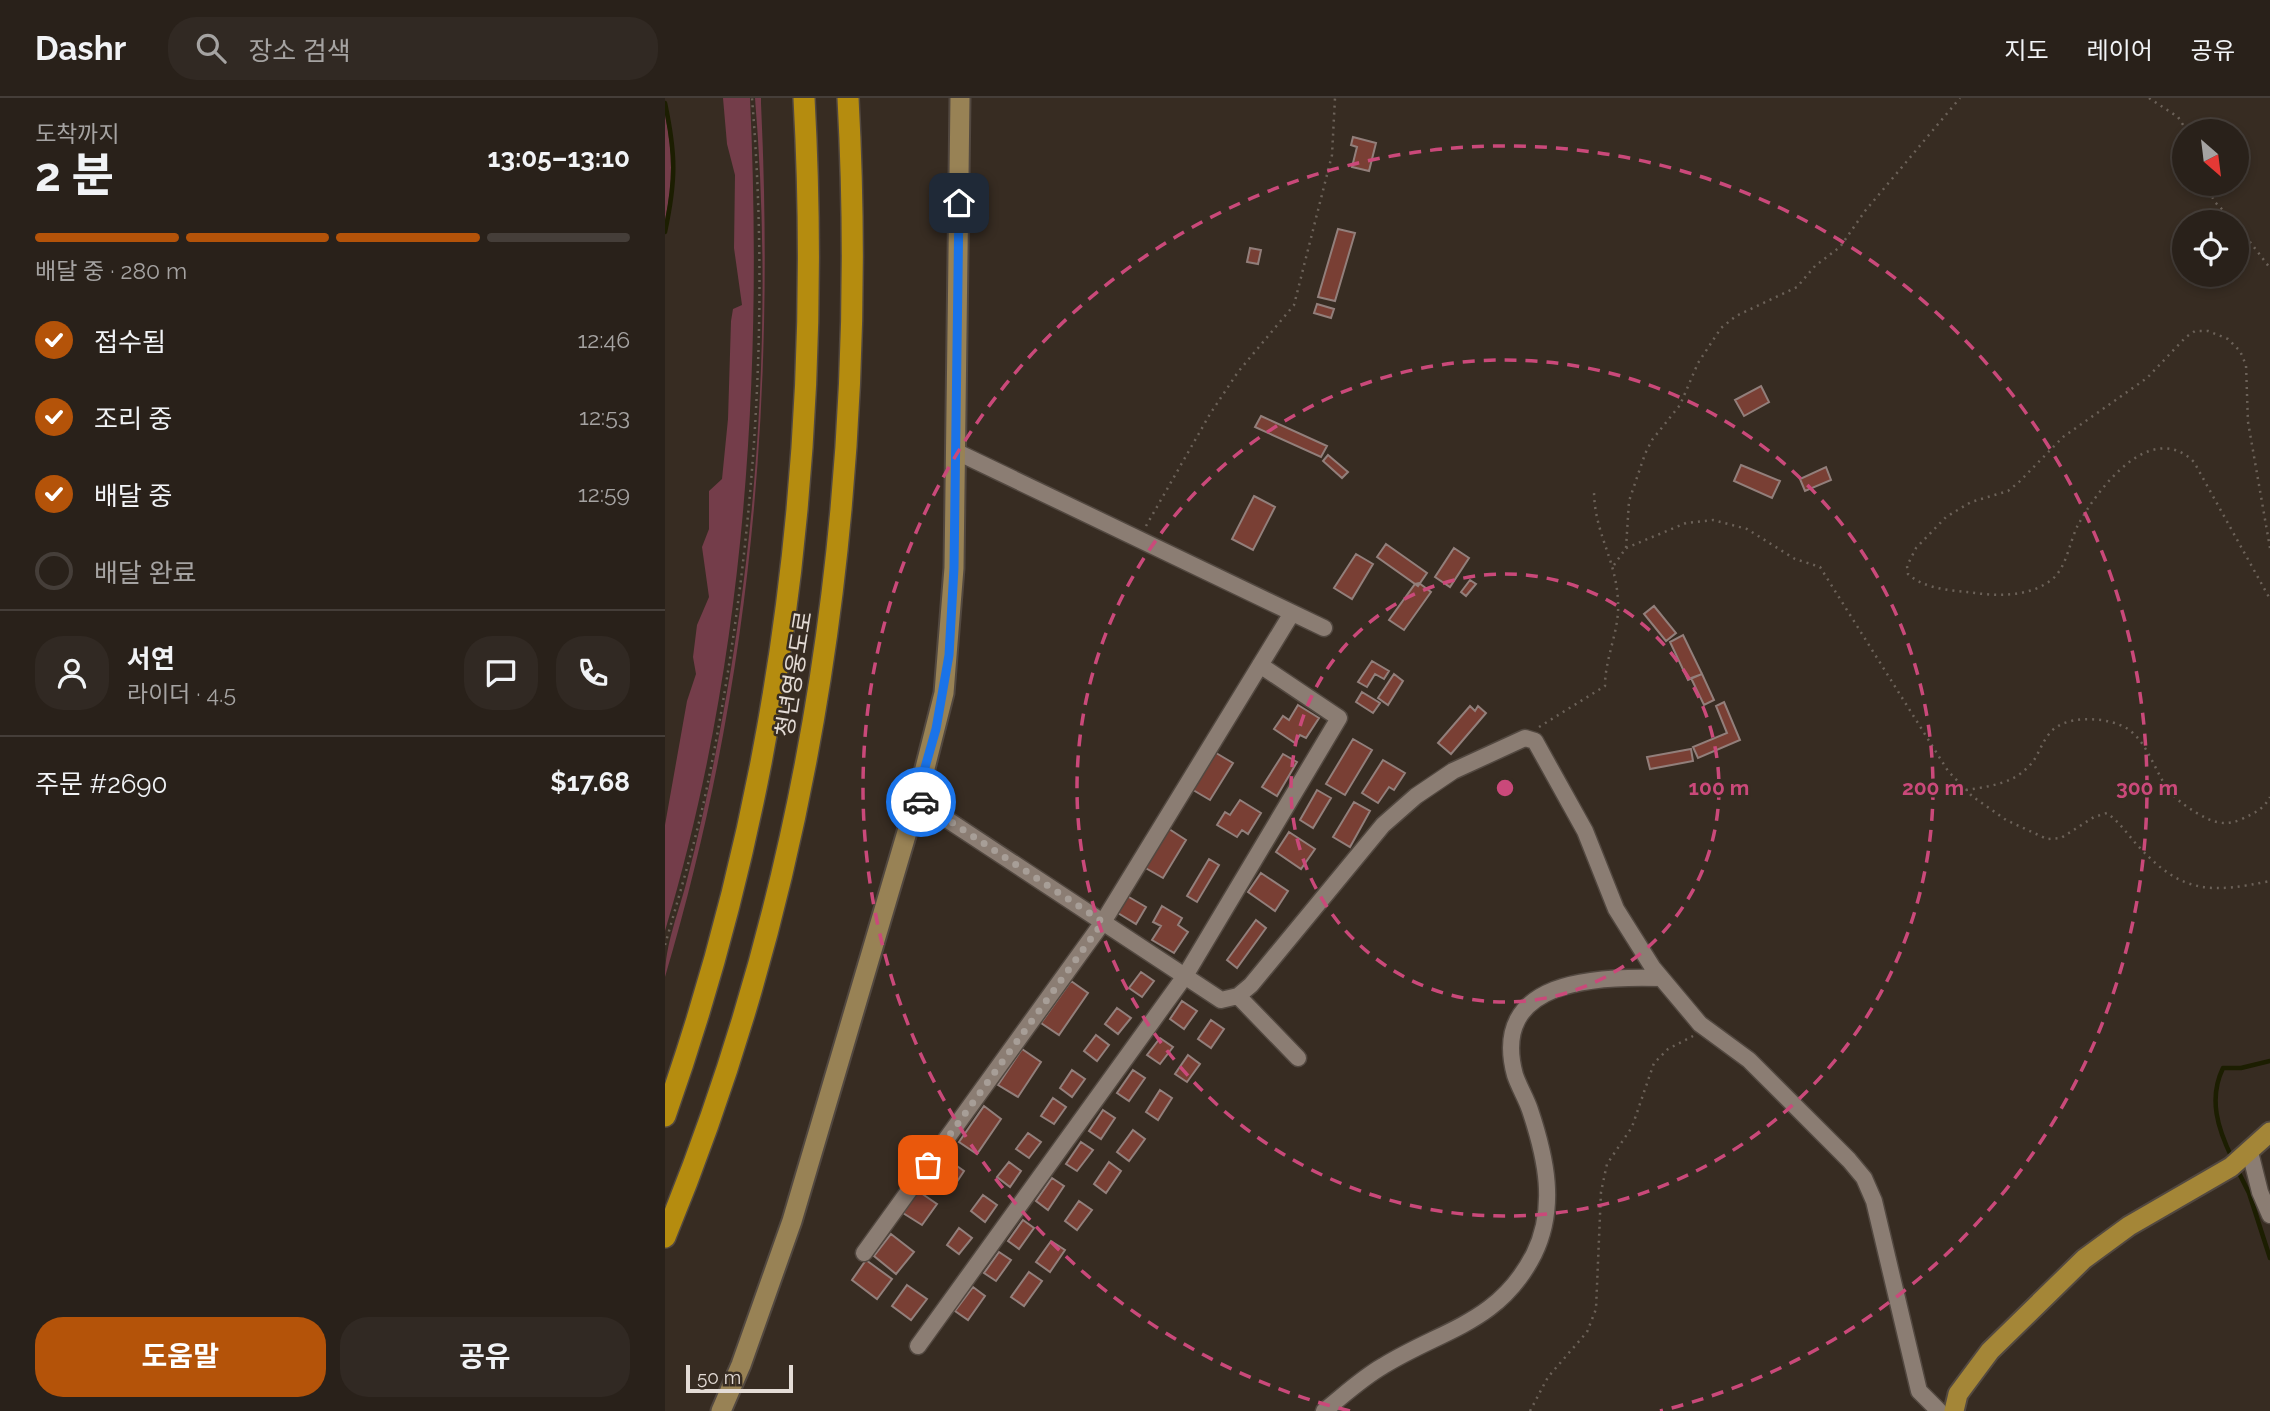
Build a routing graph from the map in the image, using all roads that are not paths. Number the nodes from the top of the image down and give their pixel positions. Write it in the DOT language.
graph roads {
  1 [pos="804,98"];
  2 [pos="848,98"];
  3 [pos="960,98"];
  4 [pos="955,452"];
  5 [pos="1292,613"];
  6 [pos="1324,628"];
  7 [pos="1260,665"];
  8 [pos="916,799"];
  9 [pos="1103,922"];
  10 [pos="1641,951"];
  11 [pos="1185,976"];
  12 [pos="1622,976"];
  13 [pos="1661,978"];
  14 [pos="1238,996"];
  15 [pos="1298,1058"];
  16 [pos="665,1116"];
  17 [pos="2270,1132"];
  18 [pos="2250,1152"];
  19 [pos="2270,1215"];
  20 [pos="665,1237"];
  21 [pos="864,1253"];
  22 [pos="918,1346"];
  23 [pos="721,1411"];
  24 [pos="1324,1411"];
  25 [pos="1939,1411"];
  26 [pos="1954,1411"];
  1 -- 16 [label="highway, 청년영웅도로"];
  2 -- 20 [label="highway, 청년영웅도로"];
  3 -- 4 [label="main road"];
  4 -- 5 [label="street"];
  4 -- 8 [label="main road"];
  5 -- 6 [label="street"];
  5 -- 7 [label="street"];
  7 -- 9 [label="street"];
  7 -- 11 [label="street"];
  8 -- 9 [label="street"];
  8 -- 23 [label="main road"];
  9 -- 11 [label="street"];
  9 -- 21 [label="street"];
  10 -- 12 [label="street"];
  10 -- 13 [label="street"];
  10 -- 14 [label="street"];
  11 -- 14 [label="street"];
  11 -- 22 [label="street"];
  12 -- 13 [label="street"];
  12 -- 24 [label="street"];
  13 -- 25 [label="street"];
  14 -- 15 [label="street"];
  17 -- 18 [label="main road"];
  18 -- 19 [label="street"];
  18 -- 26 [label="main road"];
}
